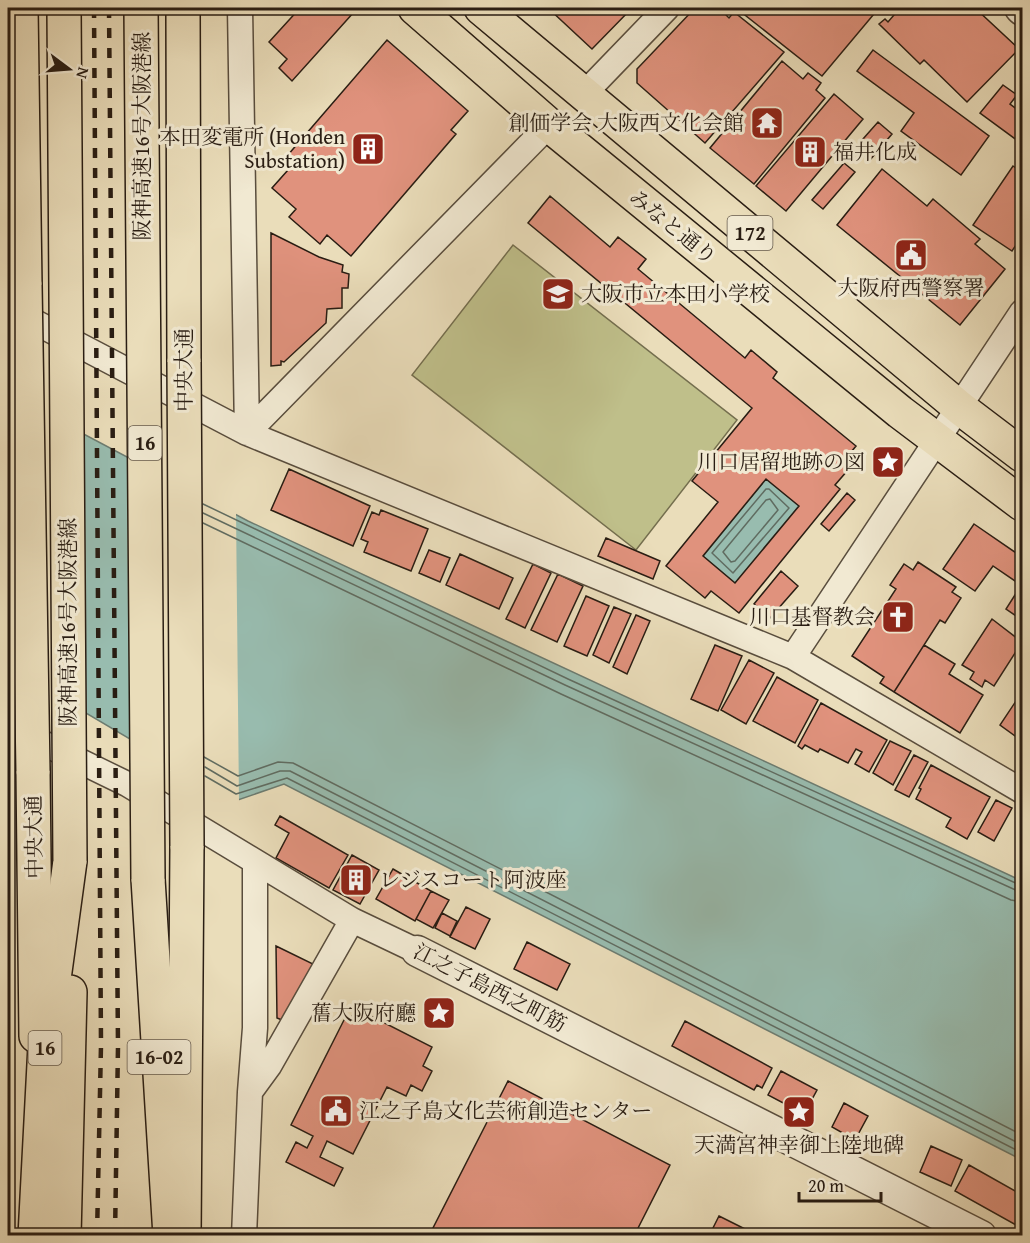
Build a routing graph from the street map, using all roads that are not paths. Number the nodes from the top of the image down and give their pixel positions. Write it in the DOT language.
graph roads {
  1 [pos="21,8"];
  2 [pos="64,8"];
  3 [pos="141,8"];
  4 [pos="183,8"];
  5 [pos="240,8"];
  6 [pos="415,8"];
  7 [pos="481,8"];
  8 [pos="667,8"];
  9 [pos="583,95"];
  10 [pos="549,125"];
  11 [pos="16,297"];
  12 [pos="1023,312"];
  13 [pos="960,408"];
  14 [pos="247,433"];
  15 [pos="938,440"];
  16 [pos="1023,455"];
  17 [pos="1023,504"];
  18 [pos="793,657"];
  19 [pos="8,726"];
  20 [pos="1023,791"];
  21 [pos="70,861"];
  22 [pos="255,862"];
  23 [pos="148,879"];
  24 [pos="352,920"];
  25 [pos="417,951"];
  26 [pos="250,1092"];
  27 [pos="34,1236"];
  28 [pos="64,1236"];
  29 [pos="149,1236"];
  30 [pos="170,1236"];
  31 [pos="184,1236"];
  32 [pos="244,1236"];
  33 [pos="981,1236"];
  1 -- 11 [label="main road, 中央大通"];
  2 -- 21 [label="main road, 阪神高速16号大阪港線 / 16, bridge"];
  3 -- 23 [label="main road, 阪神高速16号大阪港線 / 16, bridge"];
  4 -- 31 [label="main road, 中央大通, bridge"];
  5 -- 14 [label="street"];
  6 -- 10 [label="main road, みなと通り / 172"];
  7 -- 9 [label="main road, みなと通り / 172"];
  8 -- 9 [label="street"];
  9 -- 13 [label="main road, みなと通り / 172"];
  10 -- 14 [label="street"];
  10 -- 15 [label="main road, みなと通り / 172"];
  11 -- 14 [label="street"];
  11 -- 27 [label="main road, 中央大通, bridge"];
  12 -- 13 [label="street"];
  13 -- 15 [label="street"];
  13 -- 16 [label="main road, みなと通り / 172"];
  14 -- 18 [label="street"];
  15 -- 17 [label="main road, みなと通り / 172"];
  15 -- 18 [label="street"];
  18 -- 20 [label="street"];
  19 -- 22 [label="street, 江之子島西之町筋"];
  21 -- 27 [label="main road, 16"];
  21 -- 28 [label="main road, 阪神高速16号大阪港線 / 16"];
  22 -- 24 [label="street, 江之子島西之町筋"];
  22 -- 26 [label="street"];
  23 -- 29 [label="main road, 阪神高速16号大阪港線 / 16"];
  23 -- 30 [label="main road, 16-02"];
  24 -- 25 [label="street, 江之子島西之町筋"];
  24 -- 26 [label="street"];
  25 -- 33 [label="street, 江之子島西之町筋"];
  26 -- 32 [label="street"];
}
